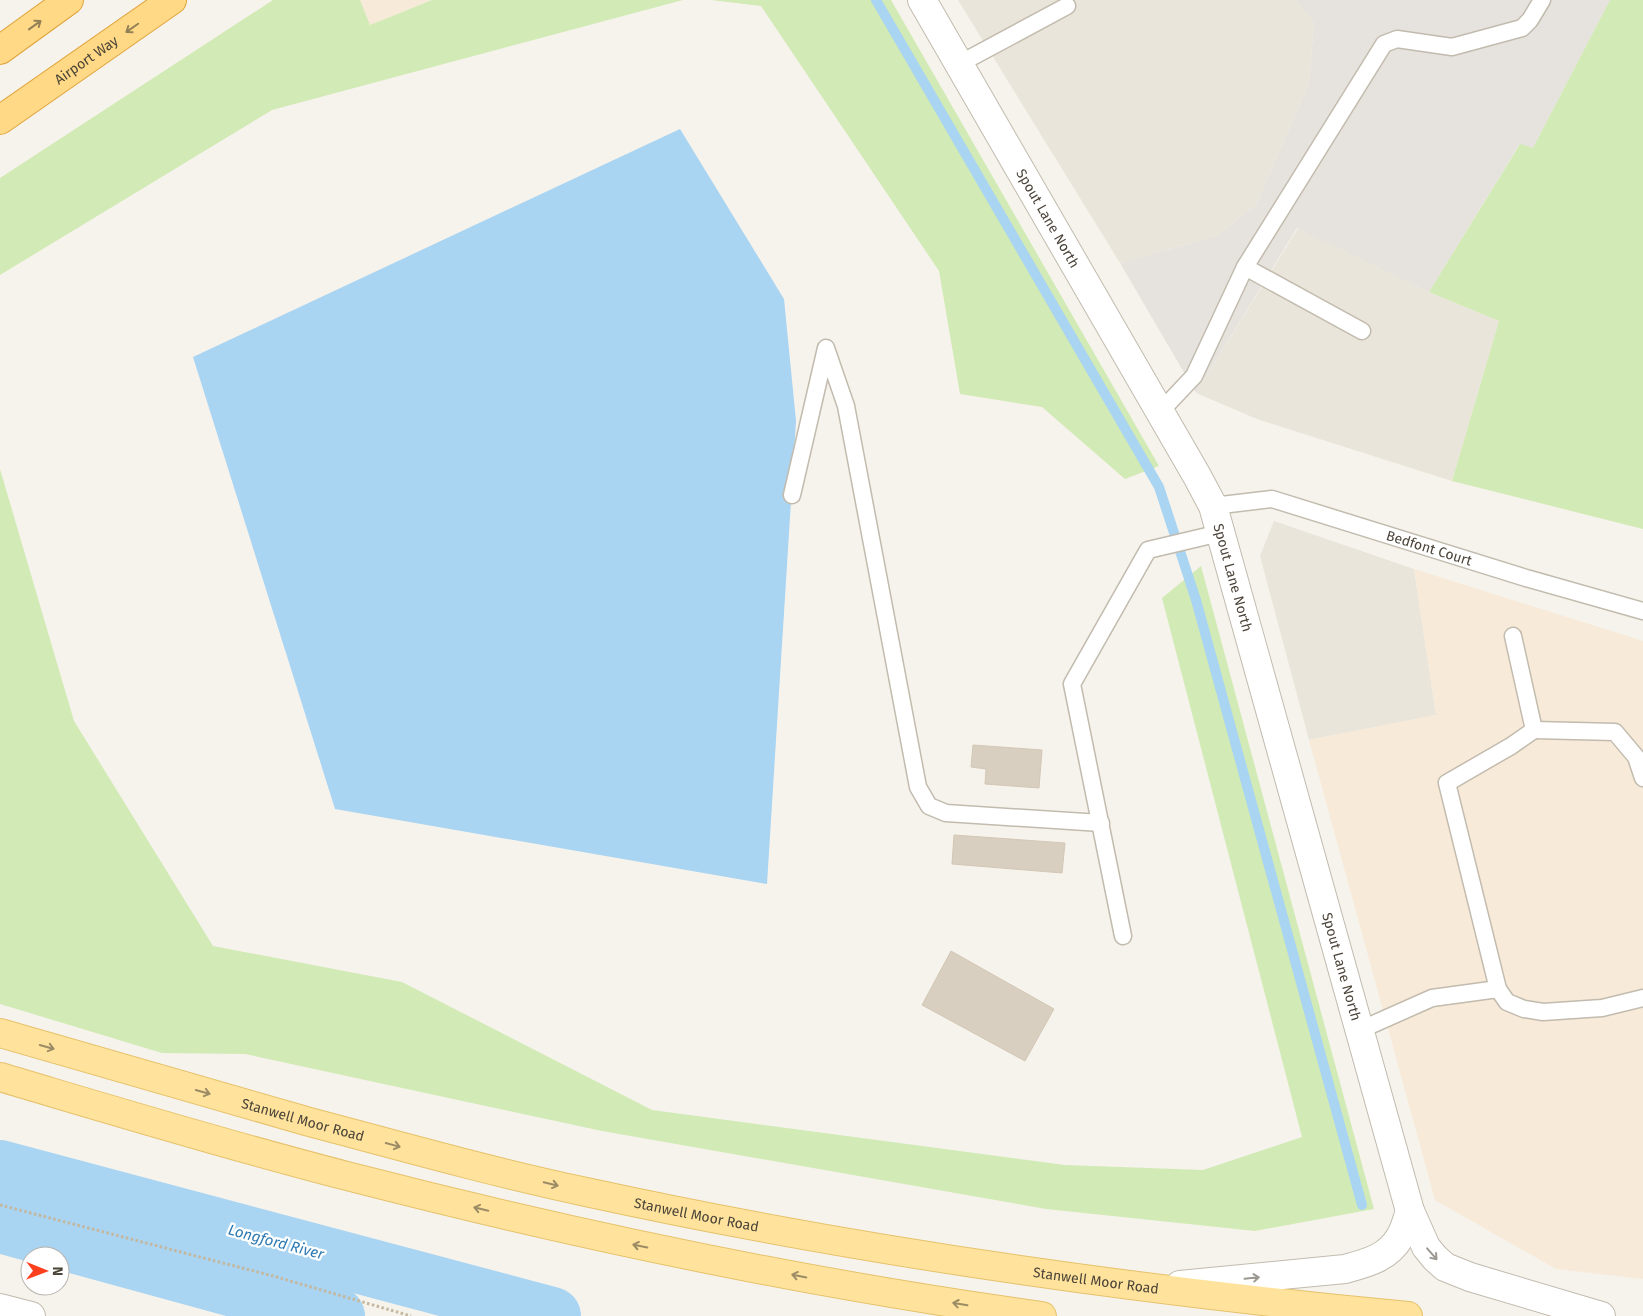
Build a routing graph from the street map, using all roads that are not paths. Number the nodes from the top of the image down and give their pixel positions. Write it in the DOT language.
graph roads {
  1 [pos="69,0"];
  2 [pos="172,0"];
  3 [pos="922,0"];
  4 [pos="1542,0"];
  5 [pos="1068,6"];
  6 [pos="0,50"];
  7 [pos="959,64"];
  8 [pos="0,120"];
  9 [pos="1245,267"];
  10 [pos="1362,330"];
  11 [pos="1160,412"];
  12 [pos="792,495"];
  13 [pos="1213,506"];
  14 [pos="1220,533"];
  15 [pos="1643,611"];
  16 [pos="1513,636"];
  17 [pos="1534,730"];
  18 [pos="1643,778"];
  19 [pos="1101,823"];
  20 [pos="1124,936"];
  21 [pos="1498,989"];
  22 [pos="1643,998"];
  23 [pos="1360,1030"];
  24 [pos="0,1033"];
  25 [pos="0,1077"];
  26 [pos="1410,1211"];
  27 [pos="1152,1288"];
  28 [pos="0,1308"];
  29 [pos="31,1316"];
  30 [pos="1042,1316"];
  31 [pos="1408,1316"];
  32 [pos="1600,1316"];
  6 -- 1 [label="highway, one-way"];
  2 -- 8 [label="highway, Airport Way, one-way"];
  3 -- 7 [label="street, Spout Lane North"];
  4 -- 9 [label="lane"];
  5 -- 7 [label="lane"];
  7 -- 11 [label="street, Spout Lane North"];
  9 -- 10 [label="lane"];
  9 -- 11 [label="lane"];
  11 -- 13 [label="street, Spout Lane North"];
  12 -- 19 [label="lane"];
  13 -- 14 [label="street, Spout Lane North"];
  13 -- 15 [label="lane, Bedfont Court"];
  14 -- 19 [label="lane"];
  14 -- 23 [label="street, Spout Lane North"];
  16 -- 17 [label="lane"];
  17 -- 18 [label="lane"];
  17 -- 21 [label="lane"];
  19 -- 20 [label="lane"];
  21 -- 22 [label="lane"];
  21 -- 23 [label="lane"];
  23 -- 26 [label="street, Spout Lane North"];
  24 -- 27 [label="main road, Stanwell Moor Road, one-way"];
  30 -- 25 [label="main road, one-way"];
  27 -- 26 [label="street, one-way"];
  26 -- 32 [label="street, Spout Lane North, one-way"];
  27 -- 31 [label="main road, Stanwell Moor Road"];
  28 -- 29 [label="street"];
}
